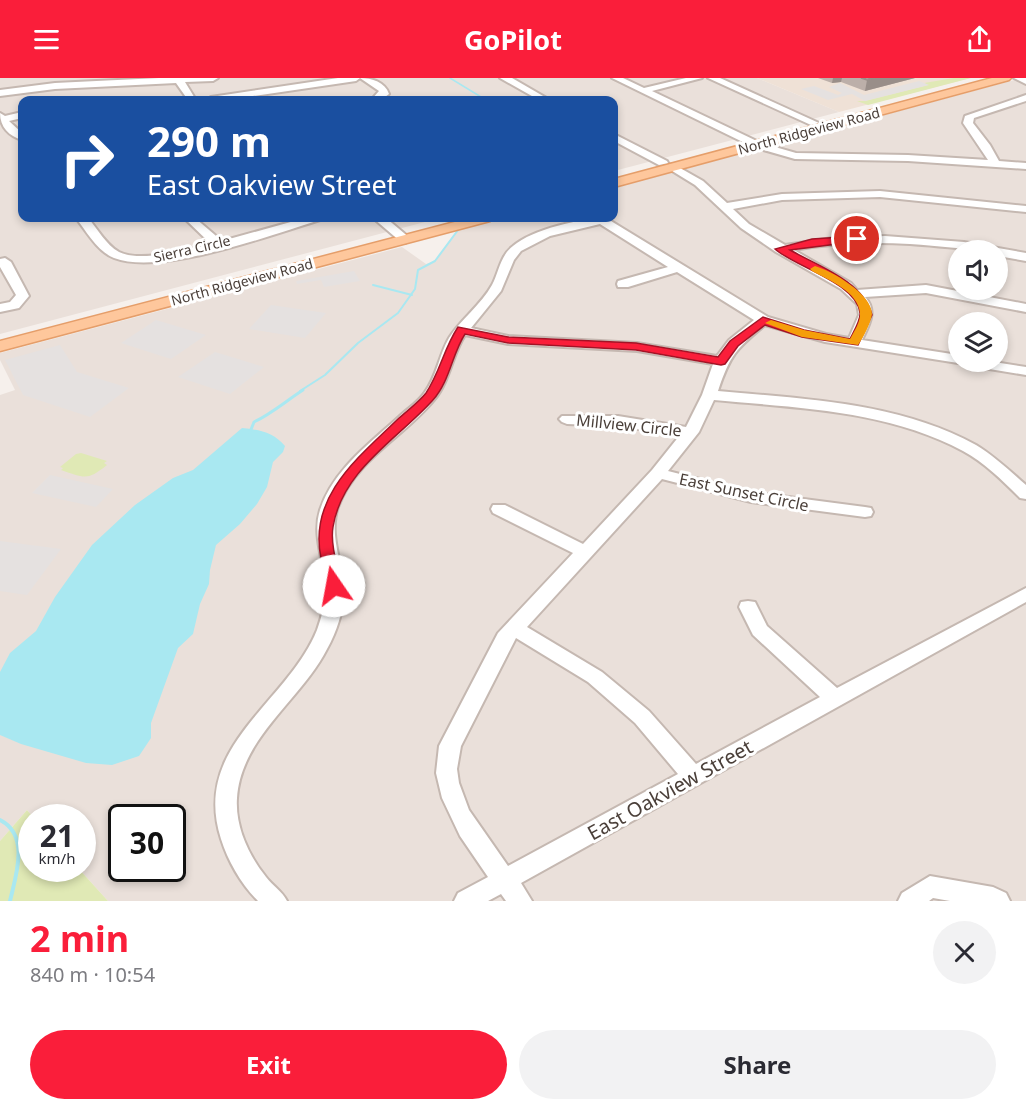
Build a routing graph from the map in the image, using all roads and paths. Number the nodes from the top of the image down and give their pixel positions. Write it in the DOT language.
graph roads {
  1 [pos="213,78"];
  2 [pos="356,78"];
  3 [pos="365,78"];
  4 [pos="505,78"];
  5 [pos="616,78"];
  6 [pos="698,78"];
  7 [pos="713,78"];
  8 [pos="984,78"];
  9 [pos="1005,78"];
  10 [pos="1018,78"];
  11 [pos="174,80"];
  12 [pos="1026,81"];
  13 [pos="642,91"];
  14 [pos="0,93"];
  15 [pos="180,96"];
  16 [pos="188,96"];
  17 [pos="237,96"];
  18 [pos="381,96"];
  19 [pos="538,96"];
  20 [pos="1026,98"];
  21 [pos="18,116"];
  22 [pos="2,117"];
  23 [pos="814,123"];
  24 [pos="18,135"];
  25 [pos="618,138"];
  26 [pos="752,142"];
  27 [pos="995,164"];
  28 [pos="668,165"];
  29 [pos="1026,165"];
  30 [pos="618,175"];
  31 [pos="618,182"];
  32 [pos="723,207"];
  33 [pos="1026,209"];
  34 [pos="86,222"];
  35 [pos="193,222"];
  36 [pos="301,222"];
  37 [pos="387,222"];
  38 [pos="456,222"];
  39 [pos="591,222"];
  40 [pos="606,222"];
  41 [pos="404,231"];
  42 [pos="218,244"];
  43 [pos="948,244"];
  44 [pos="780,249"];
  45 [pos="1008,254"];
  46 [pos="1026,257"];
  47 [pos="0,263"];
  48 [pos="677,268"];
  49 [pos="623,284"];
  50 [pos="855,294"];
  51 [pos="0,308"];
  52 [pos="1026,308"];
  53 [pos="763,320"];
  54 [pos="462,330"];
  55 [pos="0,337"];
  56 [pos="854,343"];
  57 [pos="0,346"];
  58 [pos="948,357"];
  59 [pos="721,361"];
  60 [pos="1008,367"];
  61 [pos="1026,370"];
  62 [pos="709,395"];
  63 [pos="567,419"];
  64 [pos="691,432"];
  65 [pos="658,473"];
  66 [pos="1026,494"];
  67 [pos="499,509"];
  68 [pos="865,512"];
  69 [pos="585,552"];
  70 [pos="1026,594"];
  71 [pos="748,607"];
  72 [pos="514,628"];
  73 [pos="835,699"];
  74 [pos="694,777"];
  75 [pos="504,880"];
  76 [pos="275,901"];
  77 [pos="466,901"];
  78 [pos="520,901"];
  79 [pos="910,901"];
  80 [pos="998,901"];
  1 -- 11 [label="street"];
  2 -- 17 [label="street"];
  3 -- 18 [label="street"];
  4 -- 19 [label="street"];
  5 -- 13 [label="street"];
  6 -- 13 [label="street"];
  7 -- 23 [label="street"];
  8 -- 23 [label="main road, North Ridgeview Road"];
  9 -- 26 [label="main road, North Ridgeview Road"];
  10 -- 12 [label="street"];
  11 -- 14 [label="street"];
  11 -- 15 [label="street"];
  11 -- 16 [label="street"];
  13 -- 26 [label="street"];
  20 -- 27 [label="street"];
  21 -- 22 [label="street"];
  22 -- 24 [label="street"];
  23 -- 26 [label="main road, North Ridgeview Road"];
  25 -- 28 [label="street"];
  26 -- 27 [label="street"];
  26 -- 28 [label="main road, North Ridgeview Road"];
  27 -- 29 [label="street"];
  28 -- 30 [label="main road, North Ridgeview Road"];
  28 -- 31 [label="main road, North Ridgeview Road"];
  28 -- 32 [label="street"];
  32 -- 33 [label="street"];
  32 -- 44 [label="street"];
  34 -- 42 [label="street, Sierra Circle"];
  35 -- 42 [label="street"];
  36 -- 42 [label="street, Sierra Circle"];
  37 -- 41 [label="street"];
  38 -- 41 [label="main road, North Ridgeview Road"];
  39 -- 54 [label="street"];
  40 -- 48 [label="street"];
  41 -- 55 [label="main road, North Ridgeview Road"];
  41 -- 57 [label="main road, North Ridgeview Road"];
  43 -- 44 [label="street"];
  44 -- 50 [label="street"];
  45 -- 46 [label="street"];
  47 -- 51 [label="street"];
  48 -- 49 [label="street"];
  48 -- 53 [label="street"];
  50 -- 52 [label="street"];
  50 -- 56 [label="street"];
  53 -- 56 [label="street"];
  53 -- 59 [label="street"];
  54 -- 59 [label="street"];
  54 -- 76 [label="street"];
  56 -- 58 [label="street"];
  59 -- 62 [label="street"];
  60 -- 61 [label="street"];
  62 -- 64 [label="street"];
  62 -- 66 [label="street"];
  63 -- 64 [label="street, Millview Circle"];
  64 -- 65 [label="street"];
  65 -- 68 [label="street, East Sunset Circle"];
  65 -- 69 [label="street"];
  67 -- 69 [label="street"];
  69 -- 72 [label="street"];
  70 -- 73 [label="street, East Oakview Street"];
  71 -- 73 [label="street"];
  72 -- 74 [label="street"];
  72 -- 75 [label="street"];
  73 -- 74 [label="street, East Oakview Street"];
  74 -- 75 [label="street, East Oakview Street"];
  75 -- 77 [label="street, East Oakview Street"];
  75 -- 78 [label="street"];
  79 -- 80 [label="street"];
}
